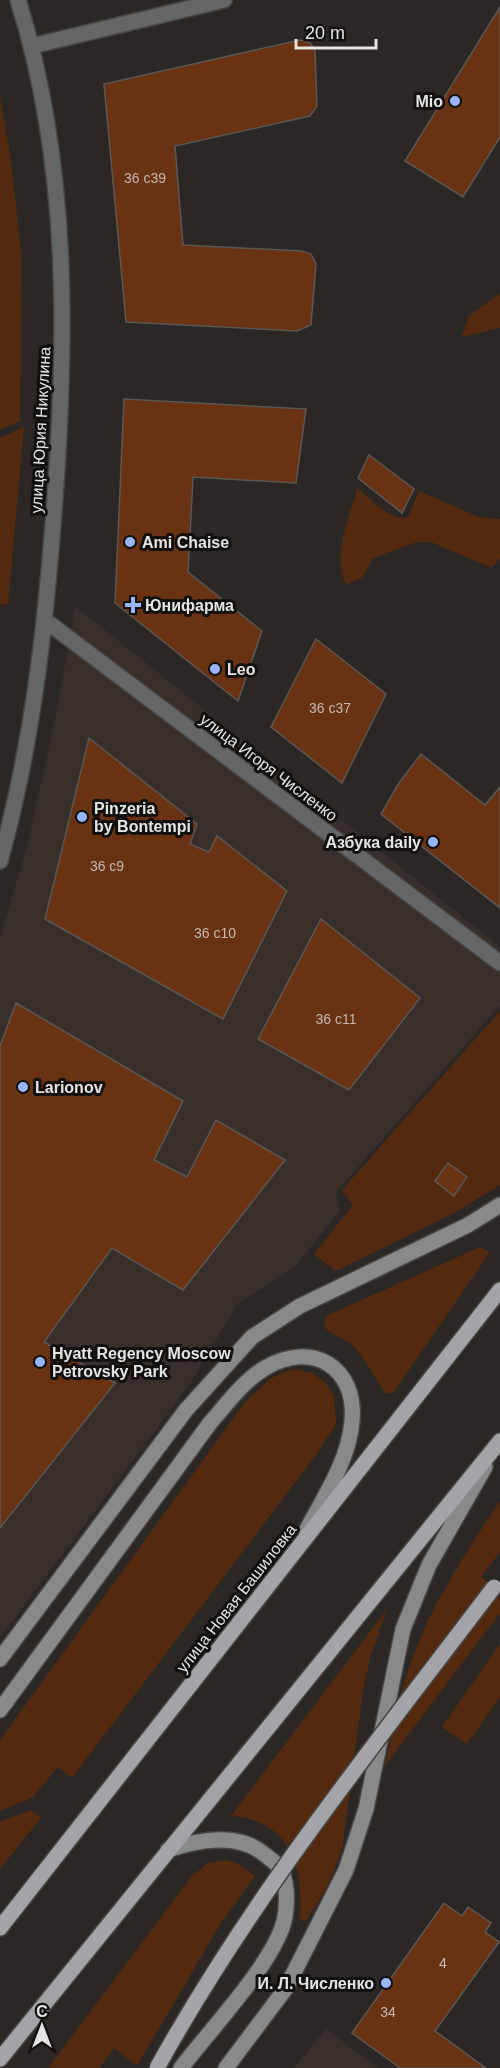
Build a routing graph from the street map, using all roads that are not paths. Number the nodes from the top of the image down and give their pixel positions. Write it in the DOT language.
graph roads {
  1 [pos="18,0"];
  2 [pos="224,0"];
  3 [pos="32,46"];
  4 [pos="46,621"];
  5 [pos="0,861"];
  6 [pos="500,963"];
  7 [pos="500,1205"];
  8 [pos="500,1290"];
  9 [pos="500,1441"];
  10 [pos="293,1556"];
  11 [pos="497,1583"];
  12 [pos="0,1659"];
  13 [pos="0,1710"];
  14 [pos="168,1850"];
  15 [pos="0,1928"];
  16 [pos="0,2059"];
  17 [pos="157,2068"];
  18 [pos="181,2068"];
  19 [pos="226,2068"];
  1 -- 3 [label="street, улица Юрия Никулина"];
  2 -- 3 [label="street"];
  3 -- 4 [label="street, улица Юрия Никулина"];
  4 -- 5 [label="street, улица Юрия Никулина"];
  4 -- 6 [label="street, улица Игоря Численко"];
  7 -- 12 [label="main road"];
  8 -- 10 [label="main road, улица Новая Башиловка"];
  9 -- 14 [label="main road"];
  9 -- 19 [label="main road"];
  10 -- 13 [label="main road"];
  10 -- 15 [label="main road, улица Новая Башиловка"];
  11 -- 17 [label="main road, bridge"];
  14 -- 16 [label="main road"];
  14 -- 18 [label="main road"];
}
